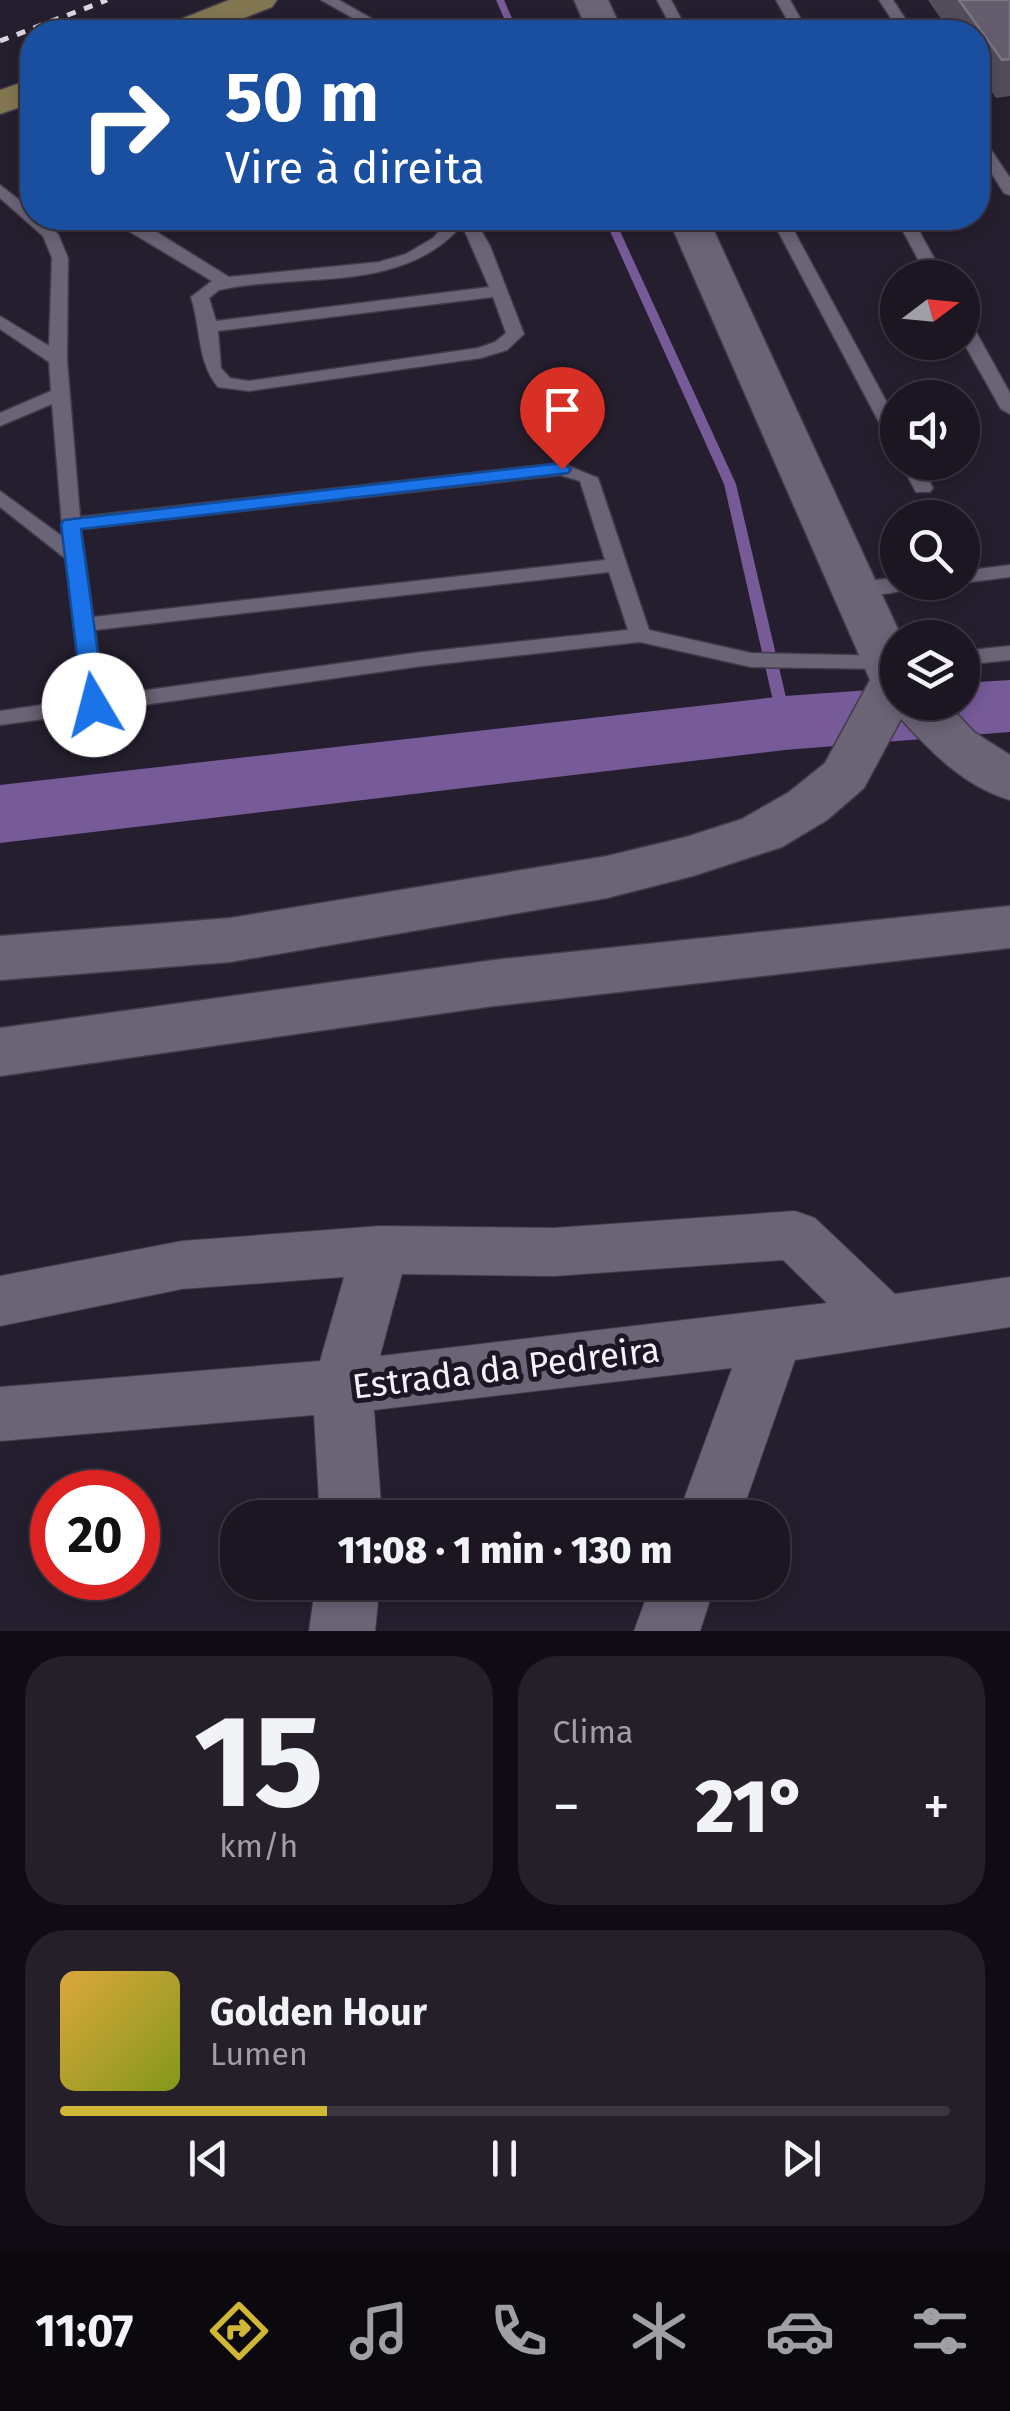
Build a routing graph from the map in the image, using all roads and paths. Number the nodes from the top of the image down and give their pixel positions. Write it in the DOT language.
graph roads {
  1 [pos="260,0"];
  2 [pos="328,0"];
  3 [pos="209,20"];
  4 [pos="366,20"];
  5 [pos="1002,163"];
  6 [pos="0,190"];
  7 [pos="1010,190"];
  8 [pos="20,208"];
  9 [pos="45,230"];
  10 [pos="138,230"];
  11 [pos="453,230"];
  12 [pos="469,230"];
  13 [pos="693,230"];
  14 [pos="785,230"];
  15 [pos="911,230"];
  16 [pos="927,260"];
  17 [pos="225,282"];
  18 [pos="500,291"];
  19 [pos="0,321"];
  20 [pos="209,327"];
  21 [pos="980,356"];
  22 [pos="58,360"];
  23 [pos="61,394"];
  24 [pos="880,406"];
  25 [pos="1010,409"];
  26 [pos="0,420"];
  27 [pos="919,480"];
  28 [pos="923,488"];
  29 [pos="0,497"];
  30 [pos="71,524"];
  31 [pos="73,556"];
  32 [pos="617,564"];
  33 [pos="1010,571"];
  34 [pos="980,575"];
  35 [pos="880,586"];
  36 [pos="854,589"];
  37 [pos="83,625"];
  38 [pos="640,635"];
  39 [pos="1010,654"];
  40 [pos="980,656"];
  41 [pos="880,659"];
  42 [pos="880,687"];
  43 [pos="94,705"];
  44 [pos="880,712"];
  45 [pos="0,718"];
  46 [pos="926,720"];
  47 [pos="1010,781"];
  48 [pos="1010,927"];
  49 [pos="0,958"];
  50 [pos="0,1052"];
  51 [pos="380,1250"];
  52 [pos="0,1301"];
  53 [pos="1010,1302"];
  54 [pos="881,1318"];
  55 [pos="773,1337"];
  56 [pos="342,1388"];
  57 [pos="0,1414"];
  58 [pos="350,1500"];
  59 [pos="714,1500"];
  60 [pos="346,1600"];
  61 [pos="678,1600"];
  62 [pos="342,1631"];
  63 [pos="667,1631"];
  1 -- 3 [label="main road"];
  2 -- 4 [label="lane"];
  5 -- 7 [label="lane"];
  6 -- 8 [label="lane"];
  9 -- 22 [label="lane"];
  10 -- 17 [label="lane"];
  11 -- 17 [label="lane"];
  12 -- 18 [label="lane"];
  13 -- 36 [label="street"];
  14 -- 24 [label="lane"];
  15 -- 16 [label="lane"];
  17 -- 20 [label="lane"];
  18 -- 20 [label="lane"];
  18 -- 20 [label="lane"];
  19 -- 22 [label="lane"];
  21 -- 25 [label="lane"];
  22 -- 23 [label="lane"];
  23 -- 26 [label="lane"];
  23 -- 30 [label="lane"];
  27 -- 28 [label="lane"];
  29 -- 31 [label="lane"];
  30 -- 31 [label="lane"];
  30 -- 32 [label="lane"];
  31 -- 37 [label="lane"];
  32 -- 37 [label="lane"];
  32 -- 38 [label="lane"];
  33 -- 34 [label="lane"];
  35 -- 36 [label="lane"];
  36 -- 41 [label="street"];
  37 -- 43 [label="lane"];
  38 -- 42 [label="lane"];
  38 -- 43 [label="lane"];
  39 -- 40 [label="lane"];
  43 -- 45 [label="lane"];
  44 -- 49 [label="street"];
  46 -- 47 [label="street"];
  48 -- 50 [label="street"];
  51 -- 52 [label="street"];
  51 -- 54 [label="street"];
  51 -- 56 [label="street"];
  53 -- 54 [label="street, Estrada da Pedreira"];
  54 -- 55 [label="street, Estrada da Pedreira"];
  55 -- 56 [label="street, Estrada da Pedreira"];
  55 -- 59 [label="street"];
  56 -- 57 [label="street, Estrada da Pedreira"];
  56 -- 58 [label="street"];
  60 -- 62 [label="street"];
  61 -- 63 [label="street"];
}
